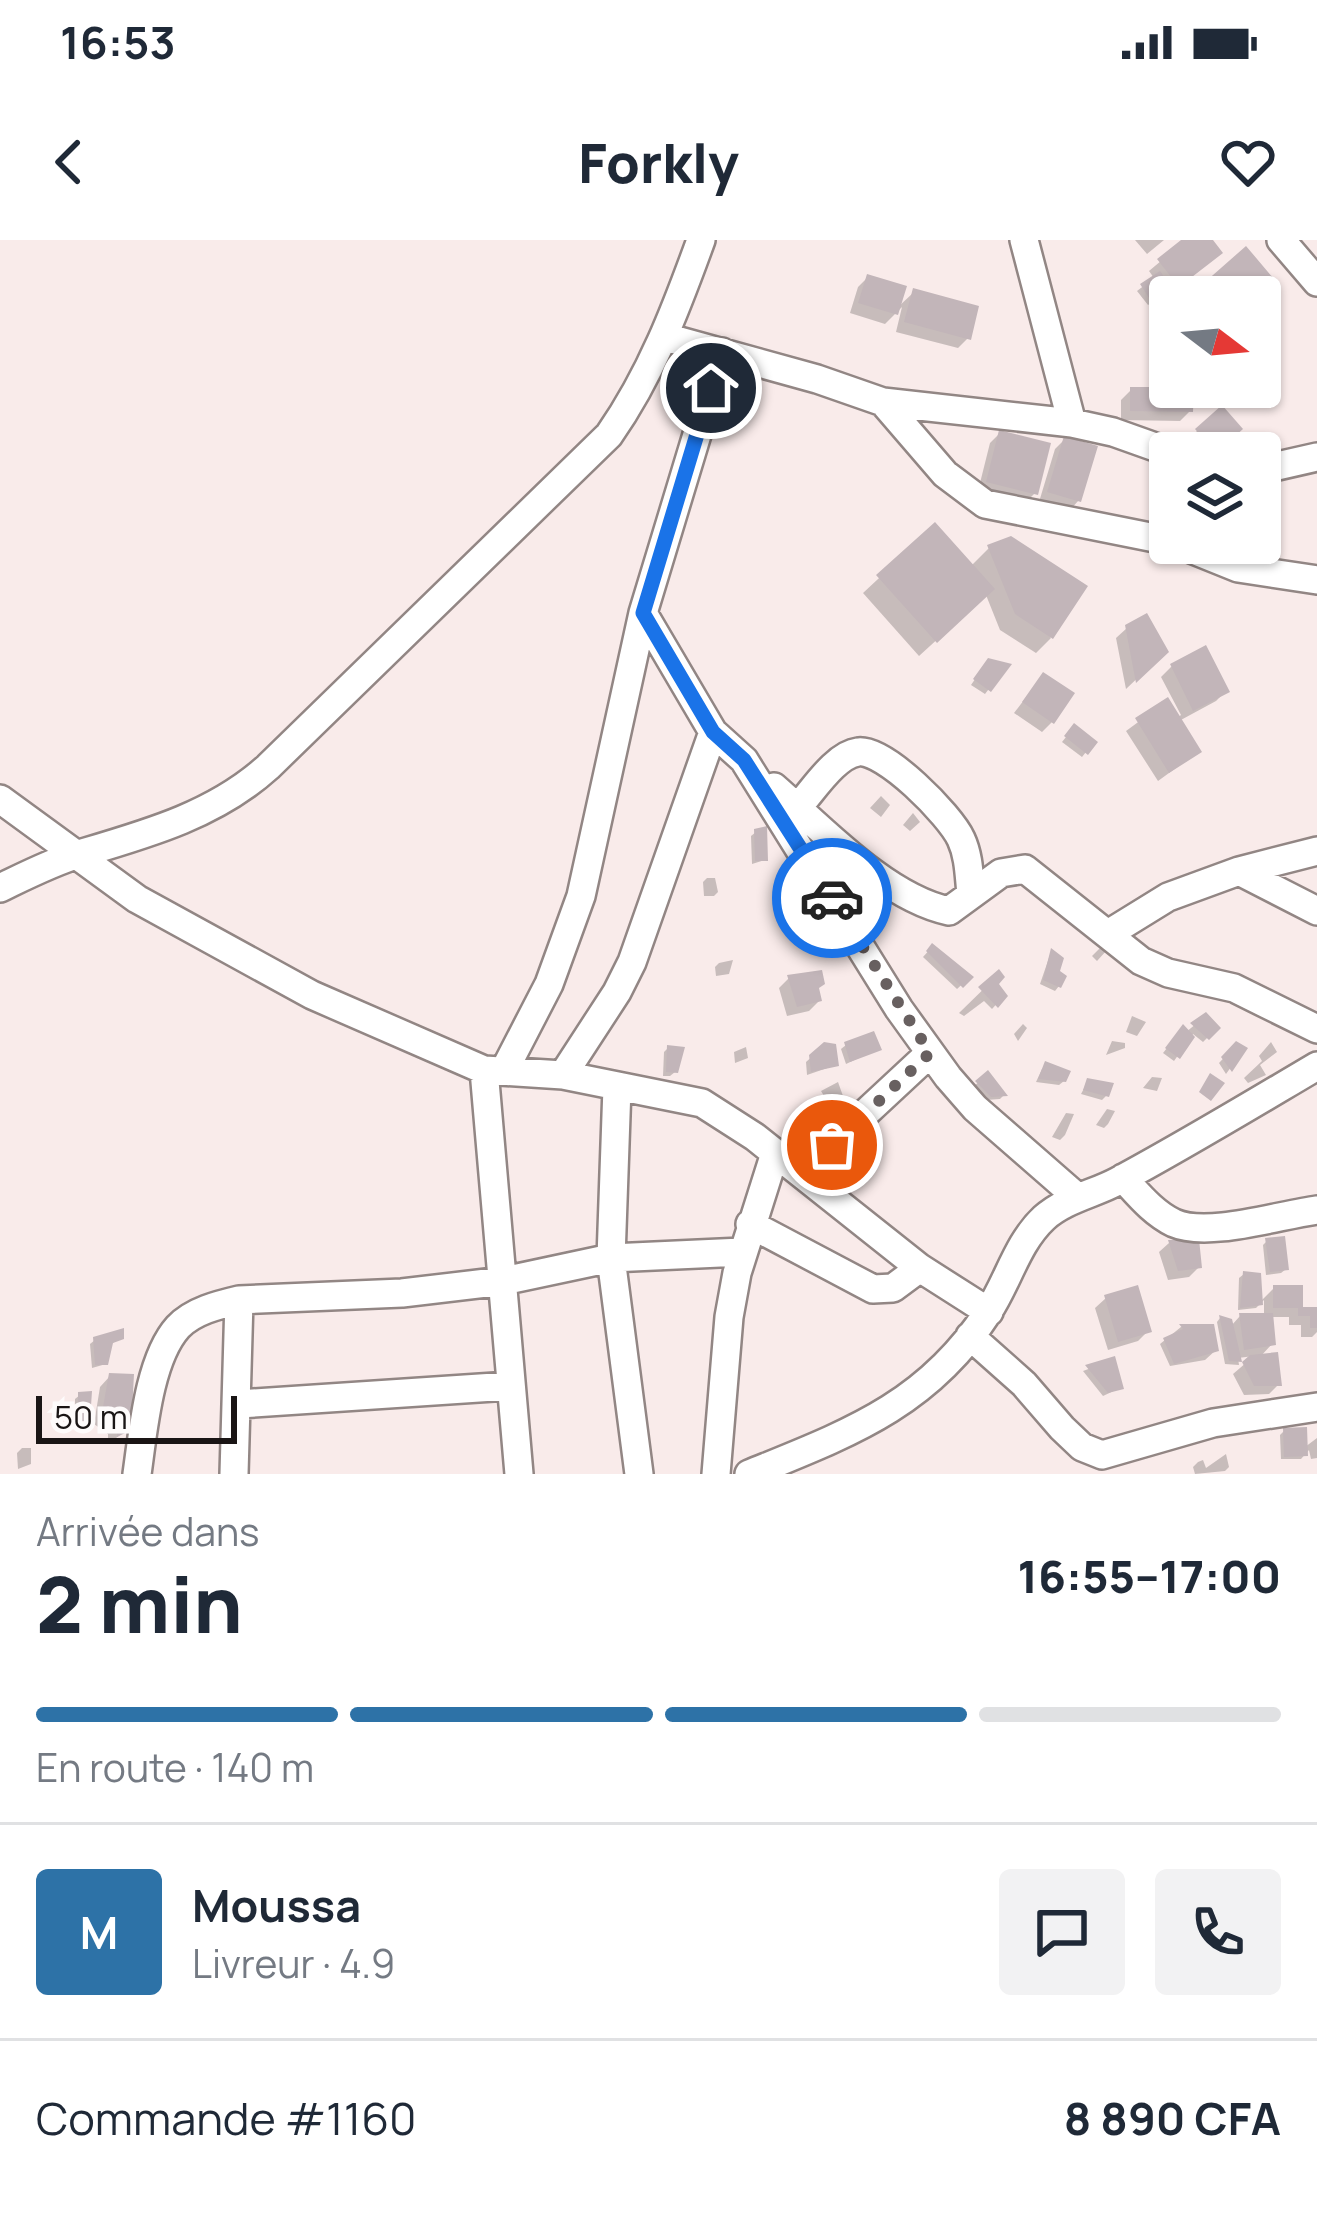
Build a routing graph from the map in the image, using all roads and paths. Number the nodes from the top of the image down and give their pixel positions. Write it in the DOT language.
graph roads {
  1 [pos="701,240"];
  2 [pos="1024,240"];
  3 [pos="1281,240"];
  4 [pos="1317,282"];
  5 [pos="665,337"];
  6 [pos="722,352"];
  7 [pos="883,402"];
  8 [pos="1072,424"];
  9 [pos="1149,445"];
  10 [pos="1317,457"];
  11 [pos="1281,465"];
  12 [pos="1149,537"];
  13 [pos="1228,564"];
  14 [pos="1317,580"];
  15 [pos="643,613"];
  16 [pos="713,732"];
  17 [pos="744,760"];
  18 [pos="0,799"];
  19 [pos="797,808"];
  20 [pos="1317,851"];
  21 [pos="78,855"];
  22 [pos="1239,871"];
  23 [pos="0,888"];
  24 [pos="971,894"];
  25 [pos="1317,911"];
  26 [pos="1108,934"];
  27 [pos="1317,1029"];
  28 [pos="930,1053"];
  29 [pos="1317,1066"];
  30 [pos="494,1071"];
  31 [pos="563,1075"];
  32 [pos="617,1087"];
  33 [pos="775,1153"];
  34 [pos="801,1173"];
  35 [pos="1123,1178"];
  36 [pos="1077,1197"];
  37 [pos="1317,1210"];
  38 [pos="750,1224"];
  39 [pos="742,1252"];
  40 [pos="611,1258"];
  41 [pos="920,1268"];
  42 [pos="503,1281"];
  43 [pos="239,1300"];
  44 [pos="988,1312"];
  45 [pos="970,1336"];
  46 [pos="510,1386"];
  47 [pos="239,1404"];
  48 [pos="1317,1407"];
  49 [pos="1137,1462"];
  50 [pos="137,1474"];
  51 [pos="234,1474"];
  52 [pos="519,1474"];
  53 [pos="639,1474"];
  54 [pos="716,1474"];
  55 [pos="749,1474"];
  1 -- 5 [label="street"];
  2 -- 8 [label="street"];
  3 -- 4 [label="street"];
  5 -- 6 [label="street"];
  5 -- 21 [label="street"];
  6 -- 7 [label="street"];
  6 -- 15 [label="street"];
  7 -- 8 [label="street"];
  7 -- 12 [label="street"];
  8 -- 9 [label="street"];
  10 -- 11 [label="street"];
  13 -- 14 [label="street"];
  15 -- 16 [label="street"];
  15 -- 30 [label="street"];
  16 -- 17 [label="street"];
  16 -- 31 [label="street"];
  17 -- 19 [label="street"];
  17 -- 28 [label="street"];
  18 -- 21 [label="street"];
  19 -- 24 [label="street"];
  19 -- 24 [label="street"];
  20 -- 22 [label="street"];
  21 -- 23 [label="street"];
  21 -- 30 [label="street"];
  22 -- 25 [label="street"];
  22 -- 26 [label="street"];
  24 -- 26 [label="street"];
  26 -- 27 [label="street"];
  28 -- 34 [label="street"];
  28 -- 36 [label="street"];
  29 -- 35 [label="street"];
  30 -- 31 [label="street"];
  30 -- 42 [label="street"];
  31 -- 32 [label="street"];
  32 -- 33 [label="street"];
  32 -- 40 [label="street"];
  33 -- 34 [label="street"];
  33 -- 38 [label="street"];
  34 -- 41 [label="street"];
  35 -- 36 [label="street"];
  35 -- 37 [label="street"];
  36 -- 44 [label="street"];
  38 -- 39 [label="street"];
  38 -- 41 [label="street"];
  39 -- 40 [label="street"];
  39 -- 54 [label="street"];
  40 -- 42 [label="street"];
  40 -- 53 [label="street"];
  41 -- 44 [label="street"];
  42 -- 43 [label="street"];
  42 -- 46 [label="street"];
  43 -- 47 [label="street"];
  43 -- 50 [label="street"];
  44 -- 45 [label="street"];
  45 -- 49 [label="street"];
  45 -- 55 [label="street"];
  46 -- 47 [label="street"];
  46 -- 52 [label="street"];
  47 -- 51 [label="street"];
  48 -- 49 [label="street"];
}
